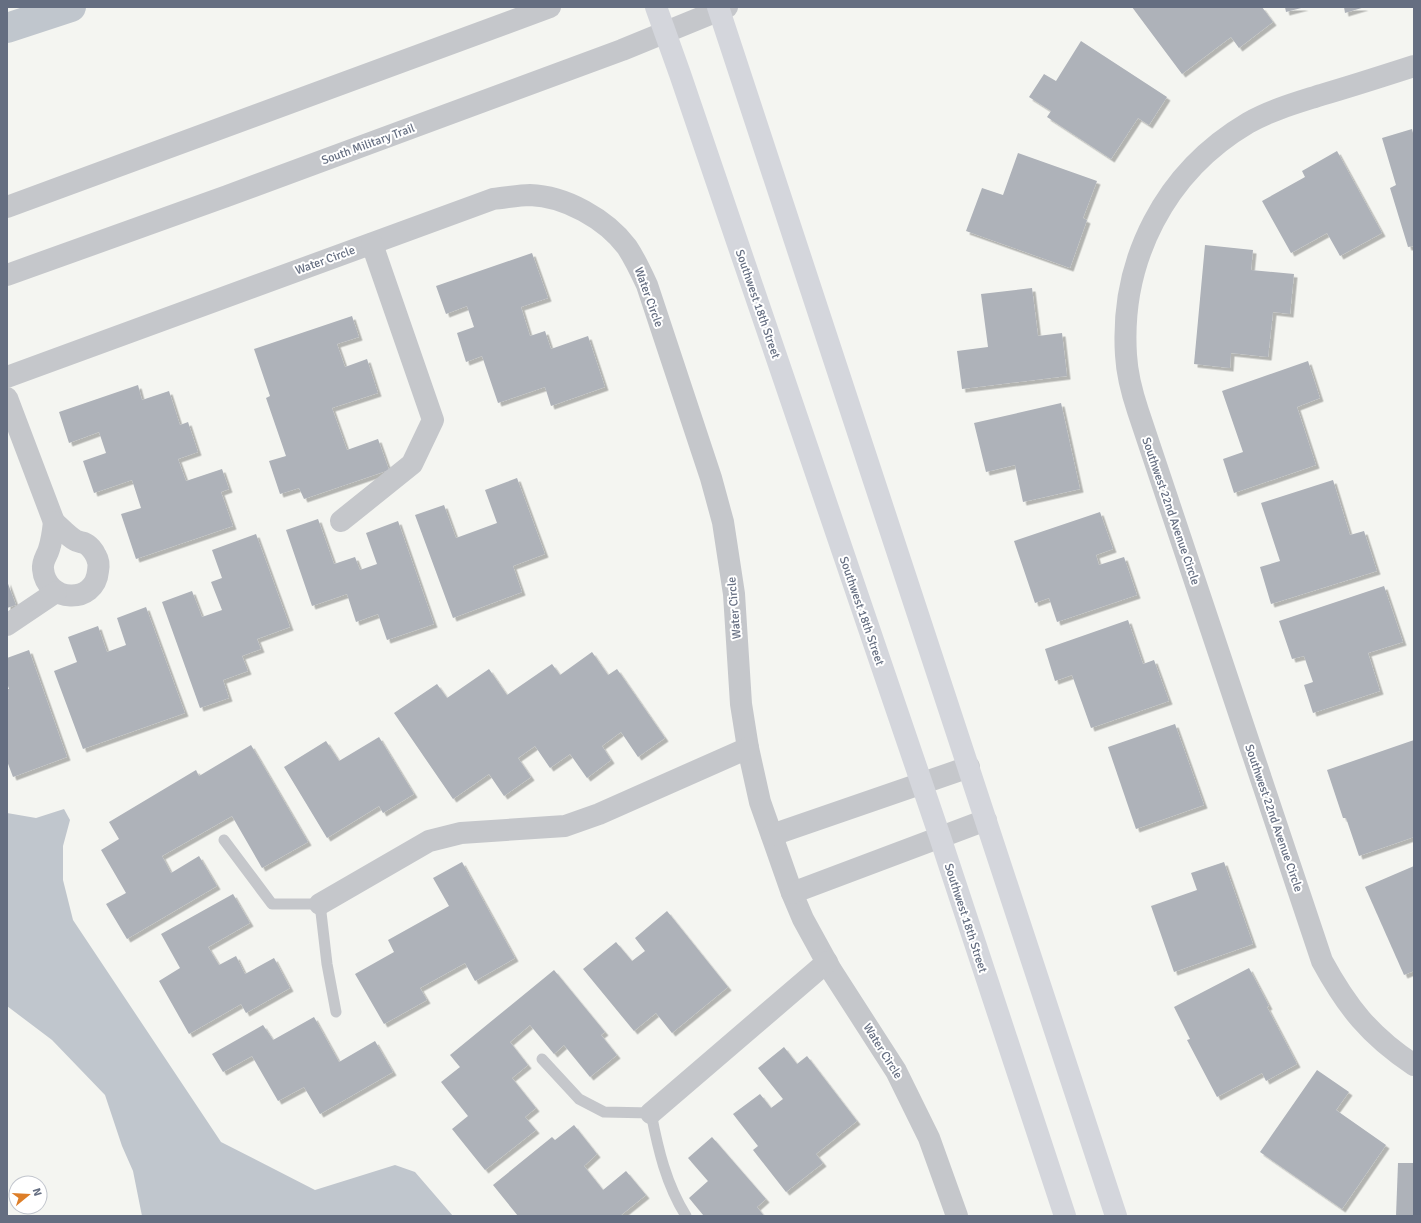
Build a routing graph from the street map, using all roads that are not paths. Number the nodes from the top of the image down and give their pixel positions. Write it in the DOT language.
graph roads {
  1 [pos="550,7"];
  2 [pos="656,7"];
  3 [pos="721,8"];
  4 [pos="665,32"];
  5 [pos="1414,66"];
  6 [pos="7,207"];
  7 [pos="372,244"];
  8 [pos="7,275"];
  9 [pos="7,377"];
  10 [pos="7,398"];
  11 [pos="341,521"];
  12 [pos="54,522"];
  13 [pos="56,592"];
  14 [pos="7,625"];
  15 [pos="748,748"];
  16 [pos="968,767"];
  17 [pos="921,783"];
  18 [pos="986,820"];
  19 [pos="772,835"];
  20 [pos="940,837"];
  21 [pos="224,840"];
  22 [pos="792,893"];
  23 [pos="320,904"];
  24 [pos="828,962"];
  25 [pos="336,1012"];
  26 [pos="542,1059"];
  27 [pos="1414,1065"];
  28 [pos="651,1113"];
  29 [pos="686,1216"];
  30 [pos="957,1216"];
  31 [pos="1065,1216"];
  32 [pos="1116,1216"];
  1 -- 6 [label="street"];
  2 -- 4 [label="main road, Southwest 18th Street"];
  3 -- 4 [label="street, South Military Trail"];
  3 -- 16 [label="main road"];
  4 -- 8 [label="street, South Military Trail"];
  4 -- 17 [label="main road, Southwest 18th Street"];
  5 -- 27 [label="street, Southwest 22nd Avenue Circle"];
  7 -- 9 [label="street, Water Circle"];
  7 -- 11 [label="street"];
  7 -- 15 [label="street, Water Circle"];
  10 -- 12 [label="street"];
  12 -- 13 [label="street"];
  12 -- 13 [label="street"];
  13 -- 14 [label="street"];
  15 -- 19 [label="street, Water Circle"];
  15 -- 23 [label="street"];
  16 -- 17 [label="street"];
  16 -- 18 [label="main road"];
  17 -- 19 [label="street"];
  17 -- 20 [label="main road, Southwest 18th Street"];
  18 -- 20 [label="street"];
  18 -- 32 [label="main road"];
  19 -- 22 [label="street, Water Circle"];
  20 -- 22 [label="street"];
  20 -- 31 [label="main road, Southwest 18th Street"];
  21 -- 23 [label="lane"];
  22 -- 24 [label="street, Water Circle"];
  23 -- 25 [label="lane"];
  24 -- 28 [label="street"];
  24 -- 30 [label="street, Water Circle"];
  26 -- 28 [label="lane"];
  28 -- 29 [label="lane"];
}
